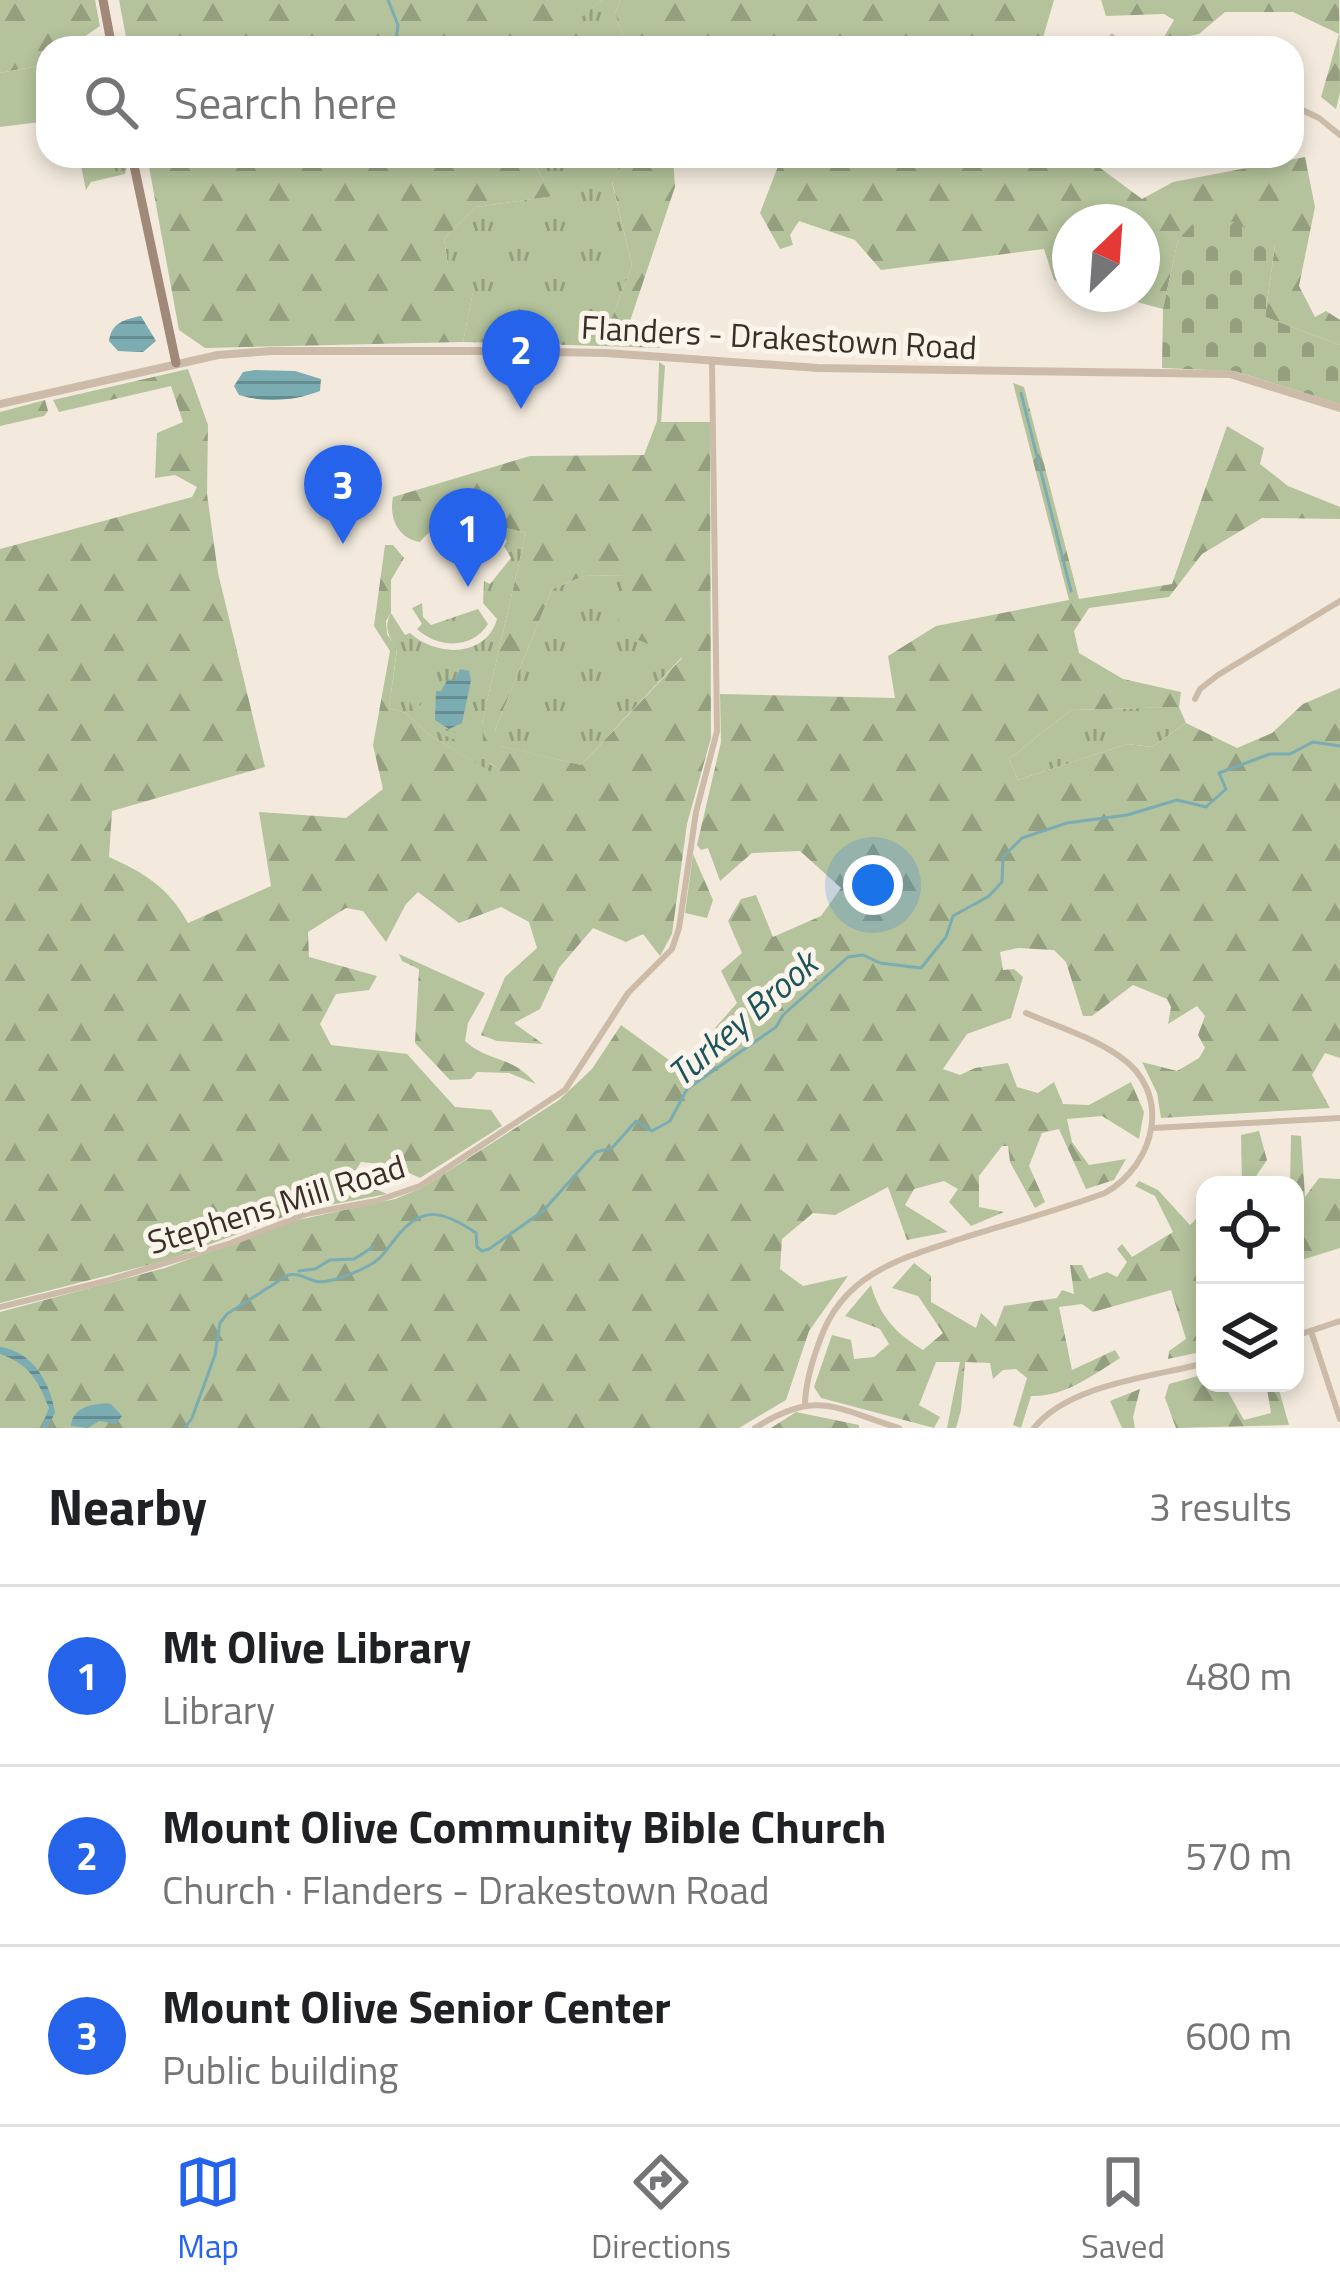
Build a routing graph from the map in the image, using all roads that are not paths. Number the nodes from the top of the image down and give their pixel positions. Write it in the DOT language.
graph roads {
  1 [pos="103,0"];
  2 [pos="110,36"];
  3 [pos="1304,112"];
  4 [pos="1340,135"];
  5 [pos="135,168"];
  6 [pos="712,362"];
  7 [pos="176,363"];
  8 [pos="0,404"];
  9 [pos="1340,408"];
  10 [pos="1340,601"];
  11 [pos="1195,699"];
  12 [pos="1026,1013"];
  13 [pos="1340,1118"];
  14 [pos="1154,1128"];
  15 [pos="0,1307"];
  16 [pos="1340,1321"];
  17 [pos="1311,1331"];
  18 [pos="1304,1333"];
  19 [pos="1196,1366"];
  20 [pos="805,1403"];
  21 [pos="1340,1419"];
  22 [pos="754,1428"];
  23 [pos="899,1428"];
  24 [pos="1034,1428"];
  1 -- 2 [label="main road"];
  3 -- 4 [label="street"];
  5 -- 7 [label="main road"];
  6 -- 7 [label="street, Flanders - Drakestown Road"];
  6 -- 9 [label="street, Flanders - Drakestown Road"];
  6 -- 15 [label="street, Stephens Mill Road"];
  7 -- 8 [label="street, Flanders - Drakestown Road"];
  10 -- 11 [label="street"];
  12 -- 14 [label="street"];
  13 -- 14 [label="street"];
  14 -- 20 [label="street"];
  16 -- 17 [label="street"];
  17 -- 18 [label="street"];
  17 -- 21 [label="street"];
  19 -- 24 [label="street"];
  20 -- 22 [label="street"];
  20 -- 23 [label="street"];
}
